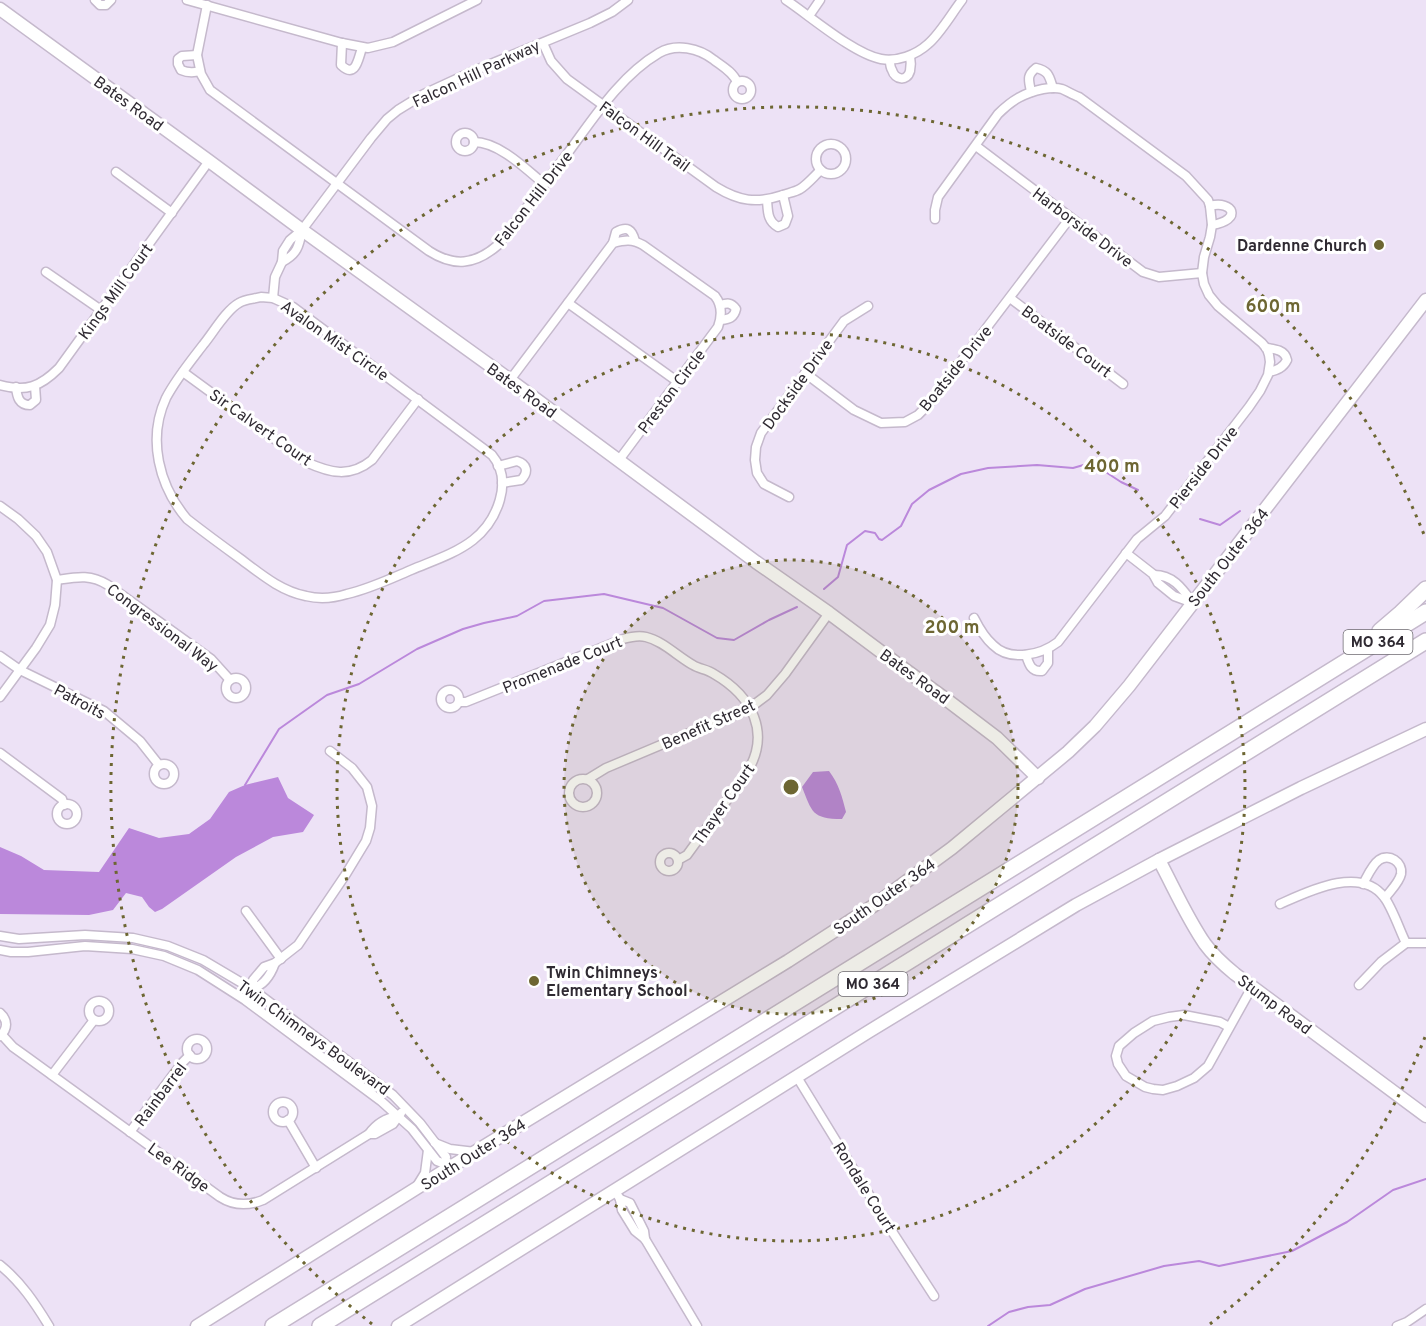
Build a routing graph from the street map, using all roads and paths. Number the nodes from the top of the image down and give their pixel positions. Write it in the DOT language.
graph roads {
  1 [pos="95,0"];
  2 [pos="111,0"];
  3 [pos="187,0"];
  4 [pos="477,0"];
  5 [pos="628,0"];
  6 [pos="786,0"];
  7 [pos="820,0"];
  8 [pos="962,0"];
  9 [pos="207,5"];
  10 [pos="1,10"];
  11 [pos="809,16"];
  12 [pos="342,43"];
  13 [pos="543,43"];
  14 [pos="362,48"];
  15 [pos="197,55"];
  16 [pos="910,56"];
  17 [pos="890,60"];
  18 [pos="200,71"];
  19 [pos="737,82"];
  20 [pos="1053,88"];
  21 [pos="1030,92"];
  22 [pos="603,105"];
  23 [pos="474,142"];
  24 [pos="976,146"];
  25 [pos="209,161"];
  26 [pos="821,170"];
  27 [pos="116,172"];
  28 [pos="338,183"];
  29 [pos="544,184"];
  30 [pos="783,195"];
  31 [pos="767,200"];
  32 [pos="1210,206"];
  33 [pos="172,213"];
  34 [pos="1070,218"];
  35 [pos="935,219"];
  36 [pos="1212,225"];
  37 [pos="302,230"];
  38 [pos="46,272"];
  39 [pos="1202,273"];
  40 [pos="273,297"];
  41 [pos="1010,298"];
  42 [pos="1426,300"];
  43 [pos="568,303"];
  44 [pos="720,305"];
  45 [pos="868,306"];
  46 [pos="101,310"];
  47 [pos="721,320"];
  48 [pos="1266,348"];
  49 [pos="183,372"];
  50 [pos="1269,372"];
  51 [pos="805,373"];
  52 [pos="510,380"];
  53 [pos="678,382"];
  54 [pos="1123,384"];
  55 [pos="0,385"];
  56 [pos="35,386"];
  57 [pos="16,387"];
  58 [pos="418,399"];
  59 [pos="619,460"];
  60 [pos="498,466"];
  61 [pos="502,483"];
  62 [pos="789,497"];
  63 [pos="0,506"];
  64 [pos="1126,553"];
  65 [pos="57,580"];
  66 [pos="1426,588"];
  67 [pos="1193,603"];
  68 [pos="1426,612"];
  69 [pos="829,613"];
  70 [pos="974,618"];
  71 [pos="1426,641"];
  72 [pos="1048,648"];
  73 [pos="1026,655"];
  74 [pos="0,656"];
  75 [pos="20,670"];
  76 [pos="1330,672"];
  77 [pos="230,680"];
  78 [pos="0,697"];
  79 [pos="460,702"];
  80 [pos="751,707"];
  81 [pos="1426,729"];
  82 [pos="330,751"];
  83 [pos="0,753"];
  84 [pos="159,765"];
  85 [pos="1038,777"];
  86 [pos="588,779"];
  87 [pos="64,805"];
  88 [pos="678,860"];
  89 [pos="1159,860"];
  90 [pos="1363,884"];
  91 [pos="1385,898"];
  92 [pos="1280,904"];
  93 [pos="246,911"];
  94 [pos="0,936"];
  95 [pos="1406,943"];
  96 [pos="1426,943"];
  97 [pos="0,950"];
  98 [pos="278,961"];
  99 [pos="1359,985"];
  100 [pos="1252,987"];
  101 [pos="253,989"];
  102 [pos="245,1000"];
  103 [pos="0,1013"];
  104 [pos="94,1020"];
  105 [pos="1229,1027"];
  106 [pos="1,1036"];
  107 [pos="190,1055"];
  108 [pos="52,1075"];
  109 [pos="797,1077"];
  110 [pos="406,1109"];
  111 [pos="398,1116"];
  112 [pos="1426,1116"];
  113 [pos="288,1120"];
  114 [pos="130,1132"];
  115 [pos="432,1146"];
  116 [pos="476,1152"];
  117 [pos="446,1167"];
  118 [pos="316,1168"];
  119 [pos="416,1189"];
  120 [pos="618,1195"];
  121 [pos="0,1265"];
  122 [pos="934,1296"];
  123 [pos="1426,1309"];
  124 [pos="1408,1325"];
  125 [pos="49,1326"];
  126 [pos="197,1326"];
  127 [pos="273,1326"];
  128 [pos="320,1326"];
  129 [pos="398,1326"];
  130 [pos="697,1326"];
  131 [pos="1397,1326"];
  1 -- 2 [label="street"];
  3 -- 9 [label="street"];
  4 -- 14 [label="street"];
  5 -- 13 [label="street, Falcon Hill Parkway"];
  6 -- 11 [label="street"];
  7 -- 11 [label="street"];
  8 -- 16 [label="street"];
  9 -- 12 [label="street"];
  9 -- 15 [label="street, Falcon Hill Drive"];
  10 -- 25 [label="street, Bates Road"];
  11 -- 17 [label="street"];
  12 -- 14 [label="street"];
  12 -- 14 [label="street"];
  13 -- 22 [label="street, Falcon Hill Trail"];
  13 -- 28 [label="street, Falcon Hill Parkway"];
  15 -- 18 [label="street, Falcon Hill Drive"];
  15 -- 18 [label="street, Falcon Hill Drive"];
  16 -- 17 [label="street"];
  16 -- 17 [label="street"];
  18 -- 28 [label="street, Falcon Hill Drive"];
  19 -- 22 [label="street, Falcon Hill Drive"];
  20 -- 21 [label="street"];
  20 -- 21 [label="street"];
  20 -- 32 [label="street"];
  21 -- 24 [label="street"];
  22 -- 29 [label="street, Falcon Hill Drive"];
  22 -- 31 [label="street, Falcon Hill Trail"];
  23 -- 29 [label="street"];
  24 -- 34 [label="street, Harborside Drive"];
  24 -- 35 [label="street"];
  25 -- 33 [label="street, Kings Mill Court"];
  25 -- 37 [label="street, Bates Road"];
  26 -- 30 [label="street, Falcon Hill Trail"];
  27 -- 33 [label="street"];
  28 -- 29 [label="street, Falcon Hill Drive"];
  28 -- 37 [label="street, Falcon Hill Parkway"];
  30 -- 31 [label="street, Falcon Hill Trail"];
  30 -- 31 [label="street"];
  32 -- 36 [label="street"];
  32 -- 36 [label="street"];
  33 -- 46 [label="street, Kings Mill Court"];
  34 -- 39 [label="street, Harborside Drive"];
  34 -- 41 [label="street, Boatside Drive"];
  36 -- 39 [label="street"];
  37 -- 40 [label="street, Falcon Hill Parkway"];
  37 -- 52 [label="street, Bates Road"];
  38 -- 46 [label="street"];
  39 -- 48 [label="street, Pierside Drive"];
  40 -- 49 [label="street, Avalon Mist Circle"];
  40 -- 58 [label="street, Avalon Mist Circle"];
  41 -- 51 [label="street, Boatside Drive"];
  41 -- 54 [label="street, Boatside Court"];
  42 -- 67 [label="street, South Outer 364"];
  43 -- 44 [label="street, Preston Circle"];
  43 -- 52 [label="street, Preston Circle"];
  43 -- 53 [label="street"];
  44 -- 47 [label="street"];
  44 -- 47 [label="street, Preston Circle"];
  45 -- 51 [label="street, Dockside Drive"];
  46 -- 56 [label="street, Kings Mill Court"];
  47 -- 53 [label="street, Preston Circle"];
  48 -- 50 [label="street"];
  48 -- 50 [label="street, Pierside Drive"];
  49 -- 58 [label="street, Sir Calvert Court"];
  49 -- 61 [label="street, Avalon Mist Circle"];
  50 -- 64 [label="street, Pierside Drive"];
  51 -- 62 [label="street, Dockside Drive"];
  52 -- 59 [label="street, Bates Road"];
  53 -- 59 [label="street, Preston Circle"];
  55 -- 57 [label="street"];
  56 -- 57 [label="street"];
  56 -- 57 [label="street, Kings Mill Court"];
  58 -- 60 [label="street, Avalon Mist Circle"];
  59 -- 69 [label="street, Bates Road"];
  60 -- 61 [label="street, Avalon Mist Circle"];
  60 -- 61 [label="street"];
  63 -- 65 [label="street"];
  64 -- 67 [label="street"];
  64 -- 72 [label="street, Pierside Drive"];
  65 -- 75 [label="street"];
  65 -- 77 [label="street, Congressional Way"];
  66 -- 76 [label="highway"];
  67 -- 85 [label="street, South Outer 364"];
  68 -- 76 [label="highway, MO 364"];
  69 -- 80 [label="street, Benefit Street"];
  69 -- 85 [label="street, Bates Road"];
  70 -- 73 [label="street, Pierside Drive"];
  71 -- 128 [label="highway, MO 364"];
  72 -- 73 [label="street, Pierside Drive"];
  72 -- 73 [label="street, Pierside Drive"];
  74 -- 75 [label="street, Patroits"];
  75 -- 78 [label="street"];
  75 -- 84 [label="street, Patroits"];
  76 -- 127 [label="highway, MO 364"];
  79 -- 80 [label="street, Promenade Court"];
  80 -- 86 [label="street, Benefit Street"];
  80 -- 88 [label="street, Thayer Court"];
  81 -- 89 [label="street"];
  82 -- 98 [label="street"];
  83 -- 87 [label="street"];
  85 -- 116 [label="street, South Outer 364"];
  89 -- 100 [label="street, Stump Road"];
  89 -- 109 [label="street"];
  90 -- 91 [label="street"];
  90 -- 91 [label="street"];
  90 -- 92 [label="street"];
  91 -- 95 [label="street"];
  93 -- 98 [label="street"];
  94 -- 101 [label="street, Twin Chimneys Boulevard"];
  95 -- 96 [label="street"];
  95 -- 99 [label="street"];
  97 -- 102 [label="street, Twin Chimneys Boulevard"];
  98 -- 101 [label="street"];
  100 -- 105 [label="street"];
  100 -- 112 [label="street, Stump Road"];
  101 -- 102 [label="street"];
  101 -- 110 [label="street, Twin Chimneys Boulevard"];
  102 -- 111 [label="street, Twin Chimneys Boulevard"];
  103 -- 106 [label="street, Lee Ridge"];
  104 -- 108 [label="street"];
  105 -- 105 [label="street"];
  106 -- 108 [label="street, Lee Ridge"];
  107 -- 114 [label="street, Rainbarrel"];
  108 -- 114 [label="street, Lee Ridge"];
  109 -- 120 [label="street"];
  109 -- 122 [label="street, Rondale Court"];
  110 -- 111 [label="street, Lee Ridge"];
  110 -- 115 [label="street, Twin Chimneys Boulevard"];
  111 -- 115 [label="street, Twin Chimneys Boulevard"];
  111 -- 118 [label="street, Lee Ridge"];
  113 -- 118 [label="street"];
  114 -- 118 [label="street, Lee Ridge"];
  115 -- 116 [label="street"];
  115 -- 117 [label="street, Twin Chimneys Boulevard"];
  115 -- 119 [label="street"];
  116 -- 117 [label="street, South Outer 364"];
  117 -- 119 [label="street, South Outer 364"];
  119 -- 126 [label="street, South Outer 364"];
  120 -- 129 [label="street"];
  120 -- 130 [label="street"];
  121 -- 125 [label="street"];
  123 -- 124 [label="street"];
  124 -- 131 [label="street"];
}
